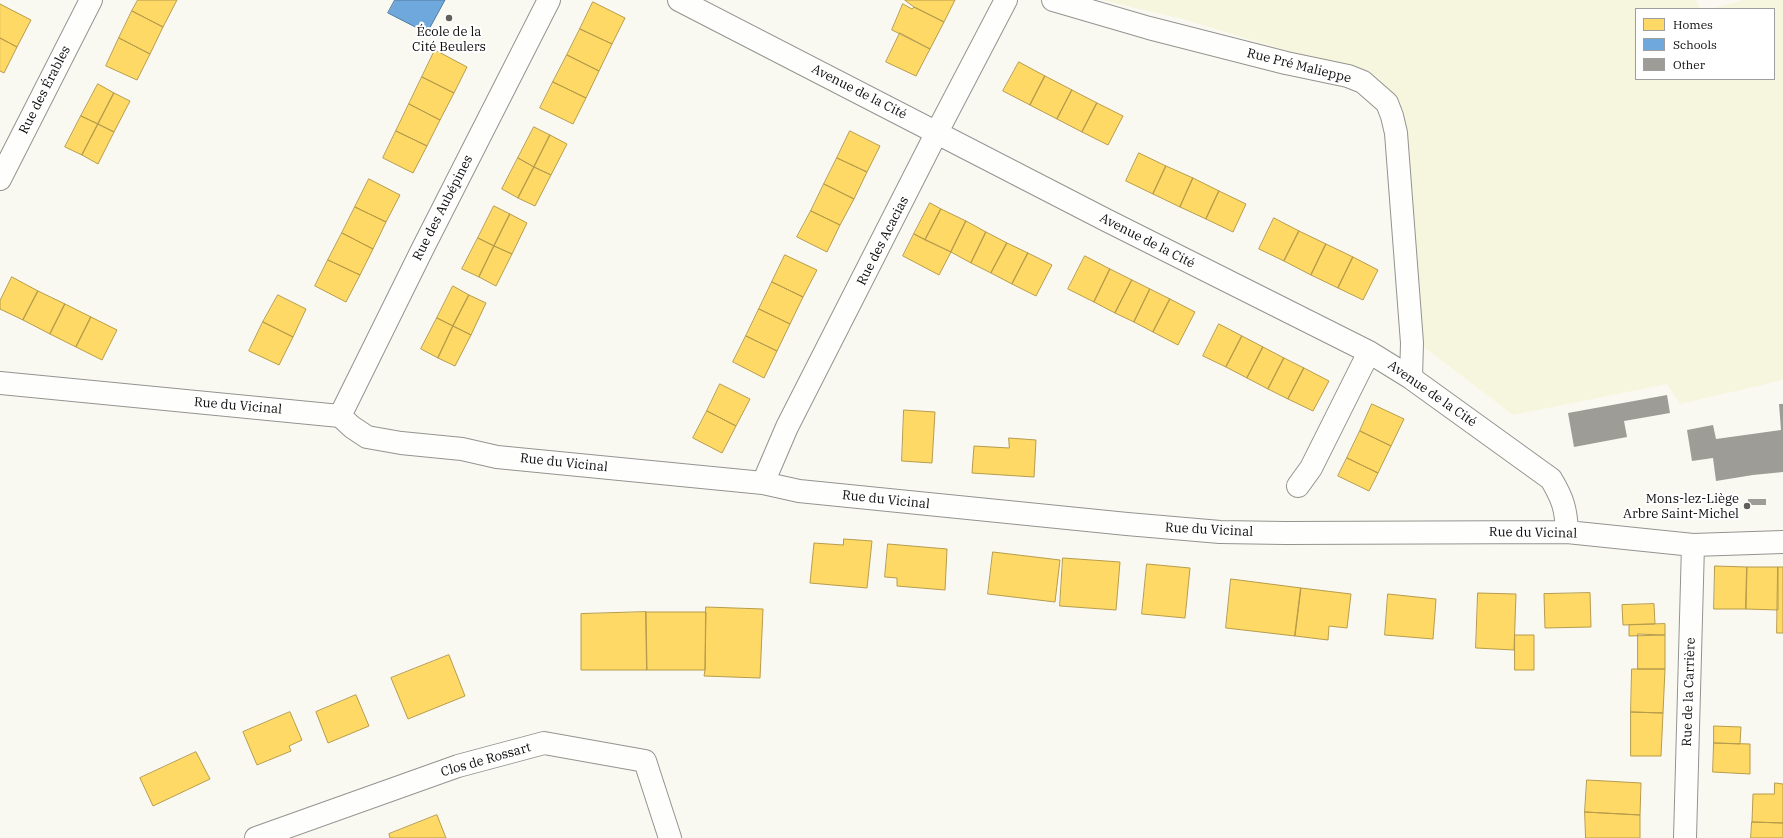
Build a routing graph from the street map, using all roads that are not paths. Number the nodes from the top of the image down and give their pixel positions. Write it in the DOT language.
graph roads {
  1 [pos="91,0"];
  2 [pos="549,0"];
  3 [pos="678,0"];
  4 [pos="1006,0"];
  5 [pos="1053,0"];
  6 [pos="937,132"];
  7 [pos="0,179"];
  8 [pos="1369,352"];
  9 [pos="1411,378"];
  10 [pos="0,383"];
  11 [pos="340,416"];
  12 [pos="763,483"];
  13 [pos="1298,486"];
  14 [pos="1567,532"];
  15 [pos="1783,542"];
  16 [pos="1693,545"];
  17 [pos="256,838"];
  18 [pos="670,838"];
  19 [pos="1685,838"];
  1 -- 7 [label="street, Rue des Érables"];
  2 -- 11 [label="street, Rue des Aubépines"];
  3 -- 6 [label="street, Avenue de la Cité"];
  4 -- 6 [label="street, Rue des Acacias"];
  5 -- 9 [label="street, Rue Pré Malieppe"];
  6 -- 8 [label="street, Avenue de la Cité"];
  6 -- 12 [label="street, Rue des Acacias"];
  8 -- 9 [label="street, Avenue de la Cité"];
  8 -- 13 [label="street"];
  9 -- 14 [label="street, Avenue de la Cité"];
  10 -- 11 [label="street, Rue du Vicinal"];
  11 -- 12 [label="street, Rue du Vicinal"];
  12 -- 14 [label="street, Rue du Vicinal"];
  14 -- 16 [label="street, Rue du Vicinal"];
  15 -- 16 [label="street, Rue du Vicinal"];
  16 -- 19 [label="street, Rue de la Carrière"];
  17 -- 18 [label="street, Clos de Rossart"];
}
